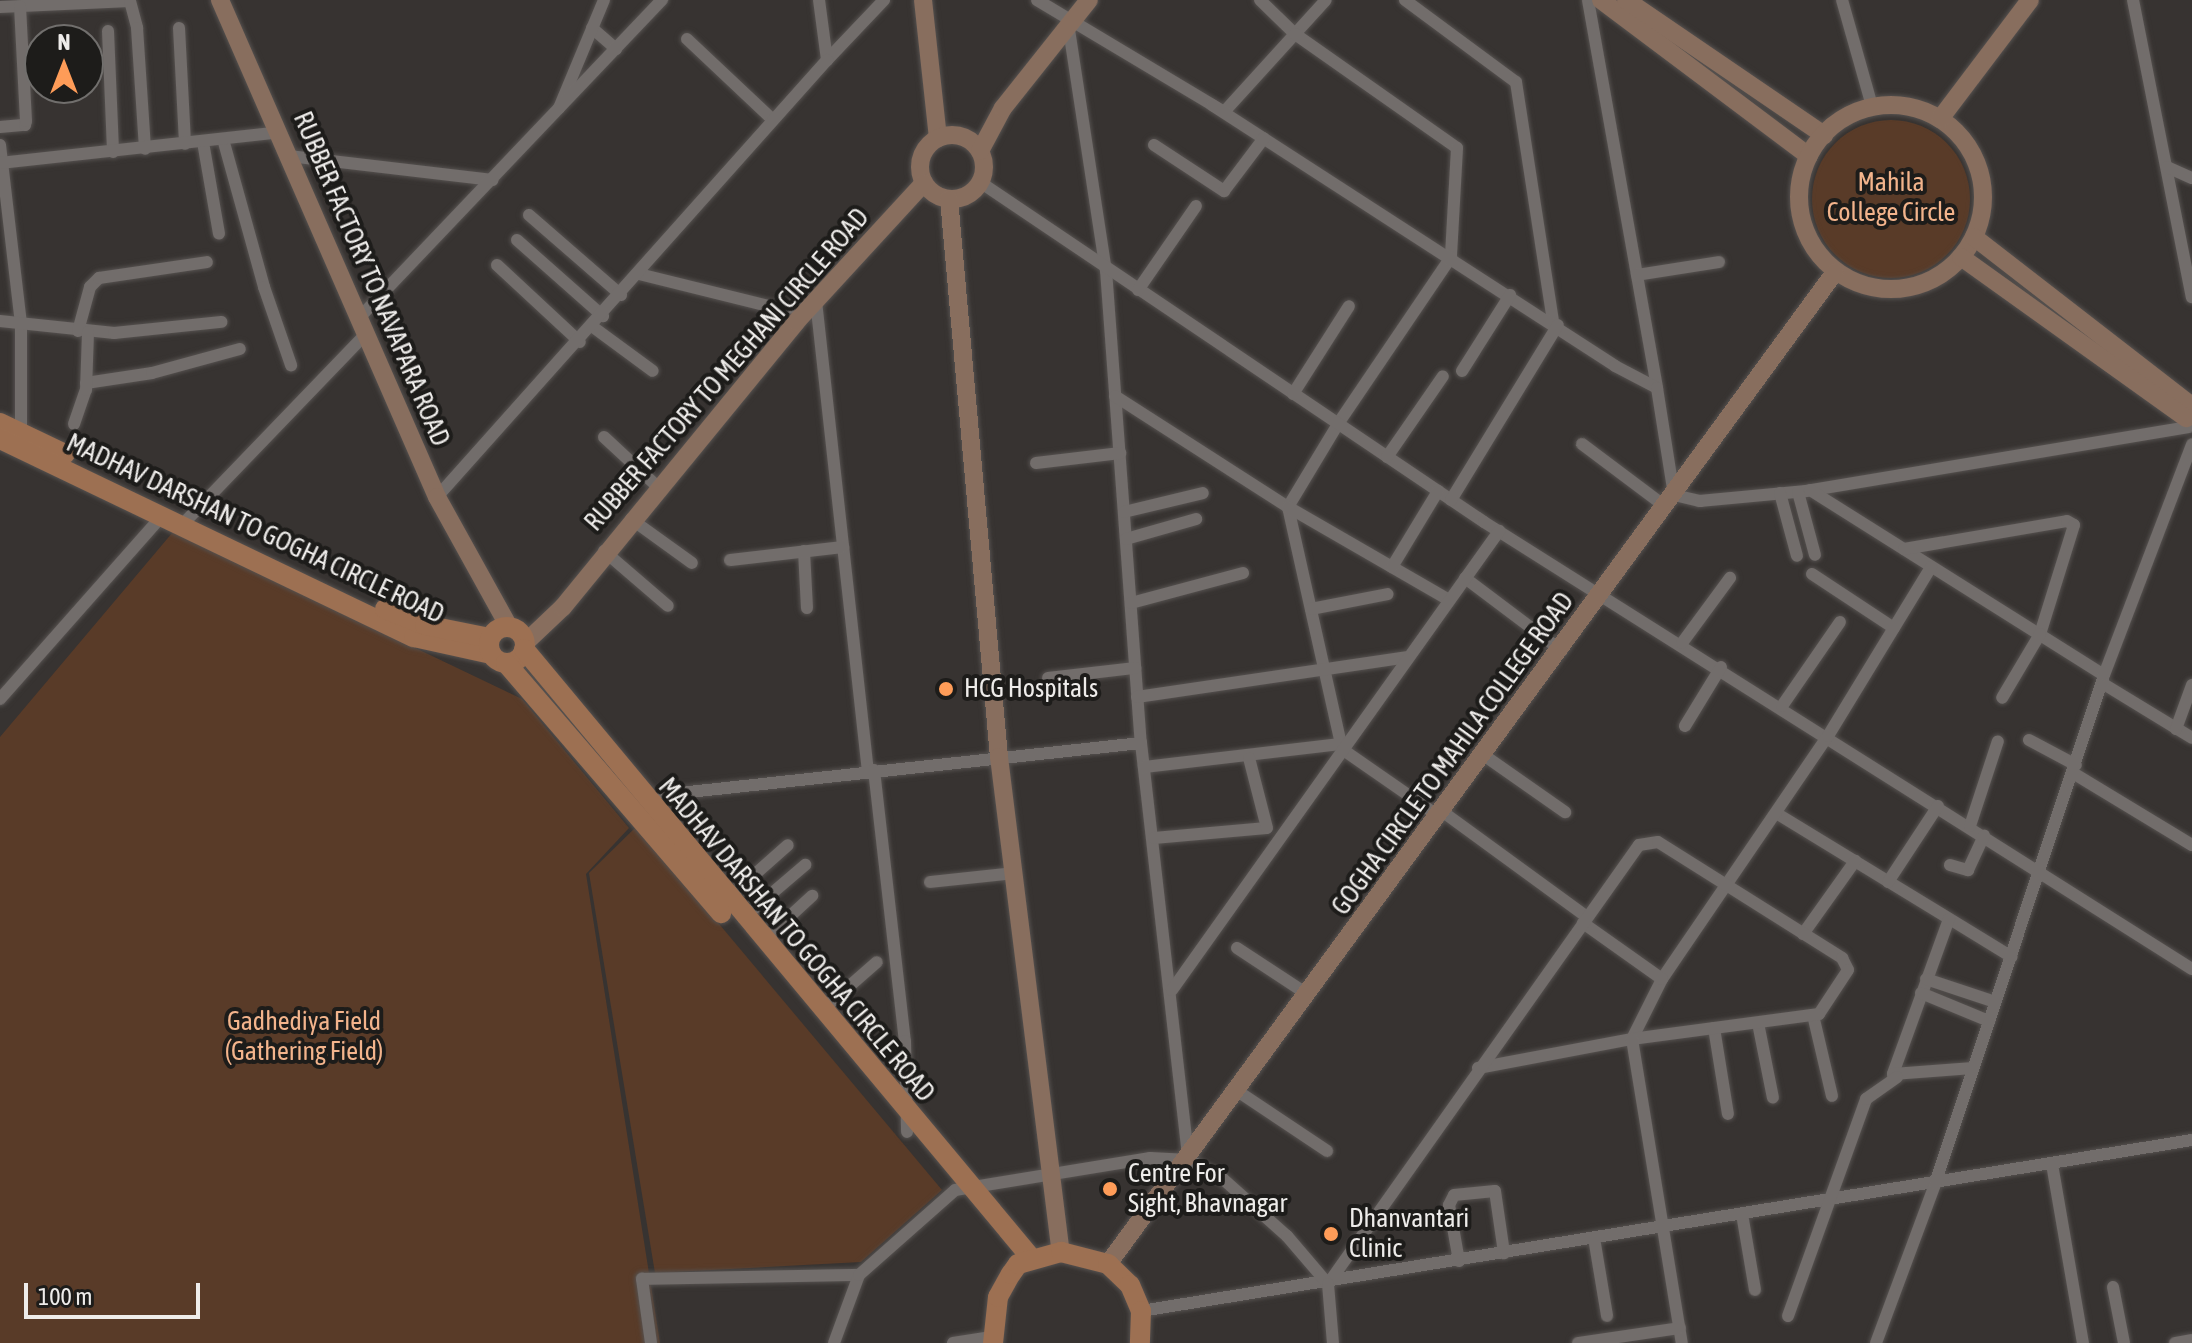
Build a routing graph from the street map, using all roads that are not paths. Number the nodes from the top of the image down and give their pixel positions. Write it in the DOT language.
graph roads {
  1 [pos="131,0"];
  2 [pos="220,0"];
  3 [pos="604,0"];
  4 [pos="662,0"];
  5 [pos="819,0"];
  6 [pos="884,0"];
  7 [pos="923,0"];
  8 [pos="1037,0"];
  9 [pos="1089,0"];
  10 [pos="1260,0"];
  11 [pos="1326,0"];
  12 [pos="1405,0"];
  13 [pos="1588,0"];
  14 [pos="1601,0"];
  15 [pos="1626,0"];
  16 [pos="1842,0"];
  17 [pos="2030,0"];
  18 [pos="2133,0"];
  19 [pos="20,6"];
  20 [pos="0,7"];
  21 [pos="1068,23"];
  22 [pos="179,28"];
  23 [pos="592,28"];
  24 [pos="108,31"];
  25 [pos="1295,34"];
  26 [pos="687,39"];
  27 [pos="616,49"];
  28 [pos="827,60"];
  29 [pos="1212,105"];
  30 [pos="1872,106"];
  31 [pos="1003,108"];
  32 [pos="556,116"];
  33 [pos="1940,119"];
  34 [pos="773,120"];
  35 [pos="0,127"];
  36 [pos="279,132"];
  37 [pos="1824,135"];
  38 [pos="952,137"];
  39 [pos="1264,138"];
  40 [pos="223,139"];
  41 [pos="203,142"];
  42 [pos="185,144"];
  43 [pos="0,145"];
  44 [pos="1154,145"];
  45 [pos="145,149"];
  46 [pos="980,151"];
  47 [pos="113,152"];
  48 [pos="289,156"];
  49 [pos="1809,156"];
  50 [pos="1,163"];
  51 [pos="2167,167"];
  52 [pos="2192,178"];
  53 [pos="493,180"];
  54 [pos="980,182"];
  55 [pos="944,194"];
  56 [pos="1196,206"];
  57 [pos="529,215"];
  58 [pos="219,234"];
  59 [pos="1974,237"];
  60 [pos="517,240"];
  61 [pos="6,252"];
  62 [pos="1451,257"];
  63 [pos="1961,257"];
  64 [pos="207,262"];
  65 [pos="1719,262"];
  66 [pos="497,265"];
  67 [pos="1106,270"];
  68 [pos="1835,272"];
  69 [pos="639,274"];
  70 [pos="1637,275"];
  71 [pos="1138,290"];
  72 [pos="621,295"];
  73 [pos="1510,295"];
  74 [pos="2192,297"];
  75 [pos="813,304"];
  76 [pos="1349,306"];
  77 [pos="603,316"];
  78 [pos="0,321"];
  79 [pos="221,322"];
  80 [pos="21,324"];
  81 [pos="1556,324"];
  82 [pos="363,325"];
  83 [pos="593,327"];
  84 [pos="83,331"];
  85 [pos="580,342"];
  86 [pos="240,349"];
  87 [pos="291,365"];
  88 [pos="653,371"];
  89 [pos="1462,371"];
  90 [pos="1443,376"];
  91 [pos="86,383"];
  92 [pos="1657,388"];
  93 [pos="1293,394"];
  94 [pos="1115,396"];
  95 [pos="2191,422"];
  96 [pos="0,423"];
  97 [pos="74,424"];
  98 [pos="1338,424"];
  99 [pos="604,437"];
  100 [pos="0,439"];
  101 [pos="21,440"];
  102 [pos="1582,444"];
  103 [pos="1120,453"];
  104 [pos="1387,457"];
  105 [pos="1036,463"];
  106 [pos="658,487"];
  107 [pos="1438,491"];
  108 [pos="1804,491"];
  109 [pos="1203,493"];
  110 [pos="1780,493"];
  111 [pos="437,497"];
  112 [pos="1451,500"];
  113 [pos="1670,501"];
  114 [pos="1288,507"];
  115 [pos="1124,512"];
  116 [pos="178,519"];
  117 [pos="631,519"];
  118 [pos="1196,519"];
  119 [pos="1499,531"];
  120 [pos="1126,539"];
  121 [pos="843,547"];
  122 [pos="1904,549"];
  123 [pos="604,551"];
  124 [pos="804,551"];
  125 [pos="1815,555"];
  126 [pos="1797,556"];
  127 [pos="730,560"];
  128 [pos="692,563"];
  129 [pos="1392,567"];
  130 [pos="1931,567"];
  131 [pos="1243,573"];
  132 [pos="1812,574"];
  133 [pos="1465,578"];
  134 [pos="1730,578"];
  135 [pos="1388,594"];
  136 [pos="1603,594"];
  137 [pos="1449,600"];
  138 [pos="1131,603"];
  139 [pos="668,606"];
  140 [pos="807,608"];
  141 [pos="1311,609"];
  142 [pos="1840,622"];
  143 [pos="1894,628"];
  144 [pos="2040,634"];
  145 [pos="508,642"];
  146 [pos="1682,643"];
  147 [pos="1562,651"];
  148 [pos="1408,657"];
  149 [pos="1721,667"];
  150 [pos="1135,668"];
  151 [pos="1324,668"];
  152 [pos="1048,678"];
  153 [pos="2103,679"];
  154 [pos="2192,685"];
  155 [pos="1137,697"];
  156 [pos="2002,698"];
  157 [pos="0,699"];
  158 [pos="1782,706"];
  159 [pos="1685,726"];
  160 [pos="2176,729"];
  161 [pos="1828,736"];
  162 [pos="2192,738"];
  163 [pos="2029,740"];
  164 [pos="1998,741"];
  165 [pos="1141,743"];
  166 [pos="1341,746"];
  167 [pos="1485,756"];
  168 [pos="999,757"];
  169 [pos="1249,758"];
  170 [pos="1144,767"];
  171 [pos="2074,769"];
  172 [pos="871,771"];
  173 [pos="633,798"];
  174 [pos="1938,806"];
  175 [pos="1565,812"];
  176 [pos="1776,813"];
  177 [pos="1442,814"];
  178 [pos="1970,826"];
  179 [pos="1984,835"];
  180 [pos="1154,838"];
  181 [pos="788,845"];
  182 [pos="2192,845"];
  183 [pos="1855,861"];
  184 [pos="805,865"];
  185 [pos="1950,865"];
  186 [pos="2041,872"];
  187 [pos="1014,873"];
  188 [pos="930,882"];
  189 [pos="1888,882"];
  190 [pos="1726,885"];
  191 [pos="812,896"];
  192 [pos="727,899"];
  193 [pos="743,918"];
  194 [pos="1949,919"];
  195 [pos="1585,920"];
  196 [pos="1803,934"];
  197 [pos="763,941"];
  198 [pos="1237,948"];
  199 [pos="2012,957"];
  200 [pos="877,962"];
  201 [pos="2192,969"];
  202 [pos="1662,979"];
  203 [pos="1926,979"];
  204 [pos="1172,990"];
  205 [pos="1921,993"];
  206 [pos="1307,994"];
  207 [pos="1995,1002"];
  208 [pos="821,1011"];
  209 [pos="1813,1015"];
  210 [pos="1989,1021"];
  211 [pos="1758,1023"];
  212 [pos="1714,1028"];
  213 [pos="1632,1039"];
  214 [pos="1478,1068"];
  215 [pos="1973,1068"];
  216 [pos="1897,1077"];
  217 [pos="1239,1092"];
  218 [pos="1832,1096"];
  219 [pos="1773,1098"];
  220 [pos="1728,1114"];
  221 [pos="907,1123"];
  222 [pos="2192,1140"];
  223 [pos="1327,1151"];
  224 [pos="1189,1160"];
  225 [pos="2052,1164"];
  226 [pos="1053,1170"];
  227 [pos="1935,1184"];
  228 [pos="963,1188"];
  229 [pos="1831,1200"];
  230 [pos="1742,1214"];
  231 [pos="1664,1227"];
  232 [pos="1594,1238"];
  233 [pos="1061,1252"];
  234 [pos="1504,1253"];
  235 [pos="1459,1261"];
  236 [pos="1025,1262"];
  237 [pos="1108,1264"];
  238 [pos="859,1275"];
  239 [pos="1328,1284"];
  240 [pos="2113,1287"];
  241 [pos="1755,1290"];
  242 [pos="1141,1311"];
  243 [pos="1607,1316"];
  244 [pos="1788,1316"];
  245 [pos="1680,1328"];
  246 [pos="992,1340"];
  247 [pos="2192,1340"];
  248 [pos="651,1343"];
  249 [pos="834,1343"];
  250 [pos="953,1343"];
  251 [pos="1140,1343"];
  252 [pos="1333,1343"];
  253 [pos="1578,1343"];
  254 [pos="1682,1343"];
  255 [pos="1876,1343"];
  256 [pos="2083,1343"];
  257 [pos="2124,1343"];
  258 [pos="2175,1343"];
  1 -- 19 [label="street"];
  1 -- 45 [label="street"];
  2 -- 36 [label="main road, RUBBER FACTORY TO NAVAPARA ROAD"];
  3 -- 23 [label="street"];
  4 -- 27 [label="street"];
  5 -- 28 [label="street"];
  6 -- 28 [label="street"];
  7 -- 38 [label="main road"];
  8 -- 21 [label="street"];
  9 -- 21 [label="main road"];
  10 -- 25 [label="street"];
  11 -- 25 [label="street"];
  12 -- 81 [label="street"];
  13 -- 70 [label="street"];
  14 -- 49 [label="main road"];
  15 -- 37 [label="main road"];
  16 -- 30 [label="street"];
  17 -- 33 [label="main road"];
  18 -- 51 [label="street"];
  19 -- 20 [label="street"];
  19 -- 35 [label="street"];
  21 -- 29 [label="street"];
  21 -- 31 [label="main road"];
  21 -- 67 [label="street"];
  22 -- 42 [label="street"];
  23 -- 27 [label="street"];
  23 -- 32 [label="street"];
  24 -- 47 [label="street"];
  25 -- 29 [label="street"];
  25 -- 62 [label="street"];
  26 -- 34 [label="street"];
  27 -- 32 [label="street"];
  28 -- 34 [label="street"];
  29 -- 39 [label="street"];
  30 -- 33 [label="main road"];
  30 -- 37 [label="main road"];
  31 -- 38 [label="main road"];
  31 -- 46 [label="main road"];
  32 -- 53 [label="street"];
  33 -- 59 [label="main road"];
  34 -- 69 [label="street"];
  36 -- 40 [label="street"];
  36 -- 48 [label="main road, RUBBER FACTORY TO NAVAPARA ROAD"];
  37 -- 49 [label="main road"];
  38 -- 46 [label="main road"];
  38 -- 55 [label="main road"];
  39 -- 44 [label="street"];
  39 -- 62 [label="street"];
  40 -- 41 [label="street"];
  40 -- 87 [label="street"];
  41 -- 42 [label="street"];
  41 -- 58 [label="street"];
  42 -- 45 [label="street"];
  43 -- 50 [label="street"];
  45 -- 47 [label="street"];
  46 -- 54 [label="main road"];
  47 -- 50 [label="street"];
  48 -- 53 [label="street"];
  48 -- 82 [label="main road, RUBBER FACTORY TO NAVAPARA ROAD"];
  49 -- 68 [label="main road"];
  50 -- 61 [label="street"];
  51 -- 52 [label="street"];
  51 -- 74 [label="street"];
  53 -- 82 [label="street"];
  54 -- 55 [label="main road"];
  54 -- 67 [label="street"];
  55 -- 75 [label="main road, RUBBER FACTORY TO MEGHANI CIRCLE ROAD"];
  55 -- 168 [label="main road"];
  56 -- 71 [label="street"];
  57 -- 72 [label="street"];
  59 -- 63 [label="main road"];
  59 -- 95 [label="main road"];
  60 -- 77 [label="street"];
  61 -- 80 [label="street"];
  62 -- 73 [label="street"];
  62 -- 98 [label="street"];
  63 -- 68 [label="main road"];
  63 -- 95 [label="main road"];
  64 -- 84 [label="street"];
  65 -- 70 [label="street"];
  66 -- 85 [label="street"];
  67 -- 71 [label="street"];
  67 -- 94 [label="street"];
  68 -- 113 [label="main road, GOGHA CIRCLE TO MAHILA COLLEGE ROAD"];
  69 -- 72 [label="street"];
  69 -- 75 [label="street"];
  70 -- 92 [label="street"];
  71 -- 93 [label="street"];
  72 -- 77 [label="street"];
  73 -- 81 [label="street"];
  73 -- 89 [label="street"];
  75 -- 106 [label="main road, RUBBER FACTORY TO MEGHANI CIRCLE ROAD"];
  75 -- 121 [label="street"];
  76 -- 93 [label="street"];
  77 -- 83 [label="street"];
  78 -- 80 [label="street"];
  79 -- 84 [label="street"];
  80 -- 84 [label="street"];
  80 -- 101 [label="street"];
  81 -- 92 [label="street"];
  81 -- 112 [label="street"];
  82 -- 111 [label="main road, RUBBER FACTORY TO NAVAPARA ROAD"];
  82 -- 116 [label="street"];
  83 -- 85 [label="street"];
  83 -- 88 [label="street"];
  84 -- 91 [label="street"];
  85 -- 111 [label="street"];
  86 -- 91 [label="street"];
  90 -- 104 [label="street"];
  91 -- 97 [label="street"];
  92 -- 113 [label="street"];
  93 -- 98 [label="street"];
  94 -- 103 [label="street"];
  94 -- 114 [label="street"];
  95 -- 108 [label="street"];
  95 -- 153 [label="street"];
  96 -- 101 [label="main road"];
  98 -- 104 [label="street"];
  98 -- 114 [label="street"];
  99 -- 106 [label="street"];
  100 -- 101 [label="main road"];
  101 -- 116 [label="main road"];
  102 -- 113 [label="street"];
  103 -- 105 [label="street"];
  103 -- 115 [label="street"];
  104 -- 107 [label="street"];
  106 -- 117 [label="main road, RUBBER FACTORY TO MEGHANI CIRCLE ROAD"];
  107 -- 112 [label="street"];
  107 -- 129 [label="street"];
  108 -- 110 [label="street"];
  108 -- 122 [label="street"];
  108 -- 125 [label="street"];
  109 -- 115 [label="street"];
  110 -- 113 [label="street"];
  110 -- 126 [label="street"];
  111 -- 145 [label="main road, RUBBER FACTORY TO NAVAPARA ROAD"];
  112 -- 119 [label="street"];
  113 -- 136 [label="main road, GOGHA CIRCLE TO MAHILA COLLEGE ROAD"];
  114 -- 129 [label="street"];
  114 -- 141 [label="street"];
  115 -- 120 [label="street"];
  116 -- 145 [label="main road"];
  116 -- 157 [label="street"];
  117 -- 123 [label="main road, RUBBER FACTORY TO MEGHANI CIRCLE ROAD"];
  117 -- 128 [label="street"];
  118 -- 120 [label="street"];
  119 -- 133 [label="street"];
  119 -- 136 [label="street"];
  120 -- 138 [label="street"];
  121 -- 124 [label="street"];
  121 -- 172 [label="street"];
  122 -- 130 [label="street"];
  122 -- 144 [label="street"];
  123 -- 139 [label="street"];
  123 -- 145 [label="main road, RUBBER FACTORY TO MEGHANI CIRCLE ROAD"];
  124 -- 127 [label="street"];
  124 -- 140 [label="street"];
  129 -- 137 [label="street"];
  130 -- 143 [label="street"];
  130 -- 144 [label="street"];
  131 -- 138 [label="street"];
  132 -- 143 [label="street"];
  133 -- 137 [label="street"];
  133 -- 147 [label="street"];
  134 -- 146 [label="street"];
  135 -- 141 [label="street"];
  136 -- 146 [label="street"];
  136 -- 147 [label="main road, GOGHA CIRCLE TO MAHILA COLLEGE ROAD"];
  137 -- 148 [label="street"];
  138 -- 150 [label="street"];
  141 -- 151 [label="street"];
  142 -- 158 [label="street"];
  143 -- 161 [label="street"];
  144 -- 153 [label="street"];
  144 -- 156 [label="street"];
  145 -- 173 [label="main road, MADHAV DARSHAN TO GOGHA CIRCLE ROAD"];
  146 -- 149 [label="street"];
  147 -- 167 [label="main road, GOGHA CIRCLE TO MAHILA COLLEGE ROAD"];
  148 -- 151 [label="street"];
  148 -- 166 [label="street"];
  149 -- 158 [label="street"];
  149 -- 159 [label="street"];
  150 -- 152 [label="street"];
  150 -- 155 [label="street"];
  151 -- 155 [label="street"];
  151 -- 166 [label="street"];
  153 -- 160 [label="street"];
  153 -- 171 [label="street"];
  154 -- 160 [label="street"];
  155 -- 165 [label="street"];
  158 -- 161 [label="street"];
  160 -- 162 [label="street"];
  161 -- 174 [label="street"];
  161 -- 176 [label="street"];
  163 -- 171 [label="street"];
  164 -- 178 [label="street"];
  165 -- 168 [label="street"];
  165 -- 170 [label="street"];
  166 -- 169 [label="street"];
  166 -- 177 [label="street"];
  166 -- 204 [label="street"];
  167 -- 175 [label="street"];
  167 -- 177 [label="main road, GOGHA CIRCLE TO MAHILA COLLEGE ROAD"];
  168 -- 172 [label="street"];
  168 -- 187 [label="main road"];
  169 -- 170 [label="street"];
  169 -- 180 [label="street"];
  170 -- 180 [label="street"];
  171 -- 182 [label="street"];
  171 -- 186 [label="street"];
  172 -- 173 [label="street"];
  172 -- 221 [label="street"];
  173 -- 192 [label="main road, MADHAV DARSHAN TO GOGHA CIRCLE ROAD"];
  173 -- 221 [label="main road, MADHAV DARSHAN TO GOGHA CIRCLE ROAD"];
  174 -- 178 [label="street"];
  174 -- 189 [label="street"];
  176 -- 183 [label="street"];
  176 -- 190 [label="street"];
  177 -- 195 [label="street"];
  177 -- 206 [label="main road, GOGHA CIRCLE TO MAHILA COLLEGE ROAD"];
  178 -- 179 [label="street"];
  179 -- 185 [label="street"];
  179 -- 186 [label="street"];
  180 -- 204 [label="street"];
  181 -- 192 [label="street"];
  183 -- 189 [label="street"];
  183 -- 196 [label="street"];
  184 -- 193 [label="street"];
  186 -- 199 [label="street"];
  186 -- 201 [label="street"];
  187 -- 188 [label="street"];
  187 -- 226 [label="main road"];
  189 -- 194 [label="street"];
  190 -- 195 [label="street"];
  190 -- 196 [label="street"];
  190 -- 202 [label="street"];
  191 -- 197 [label="street"];
  192 -- 193 [label="main road, MADHAV DARSHAN TO GOGHA CIRCLE ROAD"];
  193 -- 197 [label="main road, MADHAV DARSHAN TO GOGHA CIRCLE ROAD"];
  194 -- 199 [label="street"];
  194 -- 203 [label="street"];
  195 -- 202 [label="street"];
  195 -- 214 [label="street"];
  196 -- 209 [label="street"];
  197 -- 208 [label="main road, MADHAV DARSHAN TO GOGHA CIRCLE ROAD"];
  198 -- 206 [label="street"];
  199 -- 207 [label="street"];
  200 -- 208 [label="street"];
  202 -- 213 [label="street"];
  203 -- 205 [label="street"];
  203 -- 207 [label="street"];
  204 -- 224 [label="street"];
  205 -- 210 [label="street"];
  205 -- 216 [label="street"];
  206 -- 217 [label="main road, GOGHA CIRCLE TO MAHILA COLLEGE ROAD"];
  207 -- 210 [label="street"];
  208 -- 221 [label="main road, MADHAV DARSHAN TO GOGHA CIRCLE ROAD"];
  209 -- 211 [label="street"];
  209 -- 218 [label="street"];
  210 -- 215 [label="street"];
  211 -- 212 [label="street"];
  211 -- 219 [label="street"];
  212 -- 213 [label="street"];
  212 -- 220 [label="street"];
  213 -- 214 [label="street"];
  213 -- 231 [label="street"];
  214 -- 239 [label="street"];
  215 -- 216 [label="street"];
  215 -- 227 [label="street"];
  216 -- 229 [label="street"];
  217 -- 223 [label="street"];
  217 -- 224 [label="main road, GOGHA CIRCLE TO MAHILA COLLEGE ROAD"];
  221 -- 228 [label="main road, MADHAV DARSHAN TO GOGHA CIRCLE ROAD"];
  222 -- 225 [label="street"];
  224 -- 226 [label="street"];
  224 -- 237 [label="main road, GOGHA CIRCLE TO MAHILA COLLEGE ROAD"];
  224 -- 239 [label="street"];
  225 -- 227 [label="street"];
  225 -- 256 [label="street"];
  226 -- 228 [label="street"];
  226 -- 233 [label="main road"];
  227 -- 229 [label="street"];
  227 -- 255 [label="street"];
  228 -- 236 [label="main road, MADHAV DARSHAN TO GOGHA CIRCLE ROAD"];
  228 -- 238 [label="street"];
  229 -- 230 [label="street"];
  229 -- 244 [label="street"];
  230 -- 231 [label="street"];
  230 -- 241 [label="street"];
  231 -- 232 [label="street"];
  231 -- 245 [label="street"];
  232 -- 234 [label="street"];
  232 -- 243 [label="street"];
  233 -- 236 [label="main road"];
  233 -- 237 [label="main road"];
  234 -- 235 [label="street"];
  234 -- 235 [label="street"];
  235 -- 239 [label="street"];
  236 -- 246 [label="main road"];
  237 -- 242 [label="main road"];
  238 -- 248 [label="street"];
  238 -- 249 [label="street"];
  239 -- 242 [label="street"];
  239 -- 252 [label="street"];
  240 -- 257 [label="street"];
  242 -- 251 [label="main road"];
  245 -- 253 [label="street"];
  245 -- 254 [label="street"];
  246 -- 250 [label="street"];
  247 -- 258 [label="street"];
}
